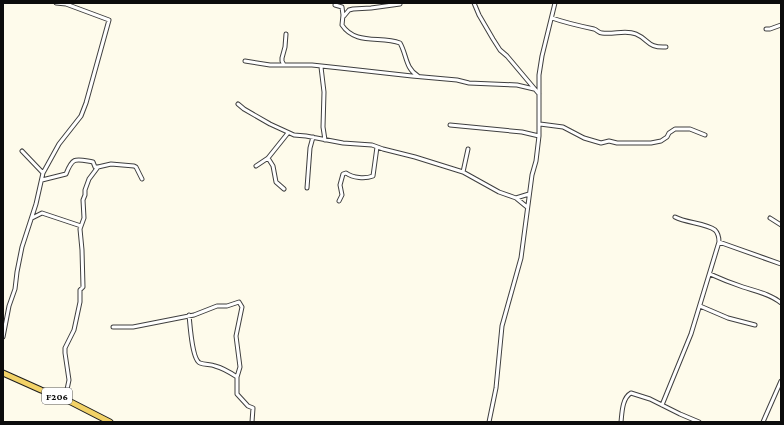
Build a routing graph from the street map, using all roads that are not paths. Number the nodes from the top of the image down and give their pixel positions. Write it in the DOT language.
graph roads {
  1 [pos="56,3"];
  2 [pos="474,3"];
  3 [pos="555,3"];
  4 [pos="400,4"];
  5 [pos="335,6"];
  6 [pos="552,18"];
  7 [pos="343,20"];
  8 [pos="781,25"];
  9 [pos="766,29"];
  10 [pos="286,34"];
  11 [pos="666,47"];
  12 [pos="245,61"];
  13 [pos="284,64"];
  14 [pos="321,67"];
  15 [pos="420,77"];
  16 [pos="534,89"];
  17 [pos="539,94"];
  18 [pos="238,104"];
  19 [pos="540,124"];
  20 [pos="450,125"];
  21 [pos="288,133"];
  22 [pos="705,135"];
  23 [pos="539,136"];
  24 [pos="313,137"];
  25 [pos="324,140"];
  26 [pos="377,147"];
  27 [pos="468,149"];
  28 [pos="22,152"];
  29 [pos="268,158"];
  30 [pos="256,166"];
  31 [pos="98,168"];
  32 [pos="463,172"];
  33 [pos="43,173"];
  34 [pos="142,179"];
  35 [pos="42,180"];
  36 [pos="307,188"];
  37 [pos="284,189"];
  38 [pos="529,194"];
  39 [pos="516,198"];
  40 [pos="339,201"];
  41 [pos="527,207"];
  42 [pos="675,217"];
  43 [pos="32,218"];
  44 [pos="770,218"];
  45 [pos="781,225"];
  46 [pos="81,226"];
  47 [pos="719,242"];
  48 [pos="781,264"];
  49 [pos="710,274"];
  50 [pos="781,303"];
  51 [pos="700,306"];
  52 [pos="189,315"];
  53 [pos="755,325"];
  54 [pos="113,327"];
  55 [pos="3,337"];
  56 [pos="3,373"];
  57 [pos="237,378"];
  58 [pos="781,381"];
  59 [pos="65,399"];
  60 [pos="662,405"];
  61 [pos="110,422"];
  62 [pos="252,422"];
  63 [pos="489,422"];
  64 [pos="621,422"];
  65 [pos="699,422"];
  66 [pos="763,422"];
  1 -- 33 [label="street"];
  2 -- 16 [label="street"];
  3 -- 6 [label="street"];
  4 -- 7 [label="street"];
  5 -- 7 [label="street"];
  6 -- 11 [label="street"];
  6 -- 17 [label="street"];
  7 -- 15 [label="street"];
  8 -- 9 [label="street"];
  10 -- 13 [label="street"];
  12 -- 13 [label="street"];
  13 -- 14 [label="street"];
  14 -- 15 [label="street"];
  14 -- 25 [label="street"];
  15 -- 16 [label="street"];
  16 -- 17 [label="street"];
  17 -- 19 [label="street"];
  18 -- 21 [label="street"];
  19 -- 22 [label="street"];
  19 -- 23 [label="street"];
  20 -- 23 [label="street"];
  21 -- 24 [label="street"];
  21 -- 29 [label="street"];
  23 -- 38 [label="street"];
  24 -- 25 [label="street"];
  24 -- 36 [label="street"];
  25 -- 26 [label="street"];
  26 -- 32 [label="street"];
  26 -- 40 [label="street"];
  27 -- 32 [label="street"];
  28 -- 33 [label="street"];
  29 -- 30 [label="street"];
  29 -- 37 [label="street"];
  31 -- 34 [label="street"];
  31 -- 35 [label="street"];
  31 -- 46 [label="street"];
  32 -- 39 [label="street"];
  33 -- 35 [label="street"];
  35 -- 43 [label="street"];
  38 -- 39 [label="street"];
  38 -- 41 [label="street"];
  39 -- 41 [label="street"];
  41 -- 63 [label="street"];
  42 -- 47 [label="street"];
  43 -- 46 [label="street"];
  43 -- 55 [label="street"];
  44 -- 45 [label="street"];
  46 -- 59 [label="street"];
  47 -- 48 [label="street"];
  47 -- 49 [label="street"];
  49 -- 50 [label="street"];
  49 -- 51 [label="street"];
  51 -- 53 [label="street"];
  51 -- 60 [label="street"];
  52 -- 54 [label="street"];
  52 -- 57 [label="street"];
  52 -- 57 [label="street"];
  56 -- 59 [label="main road, F206"];
  57 -- 62 [label="street"];
  58 -- 66 [label="street"];
  59 -- 61 [label="main road, F206"];
  60 -- 64 [label="street"];
  60 -- 65 [label="street"];
}
